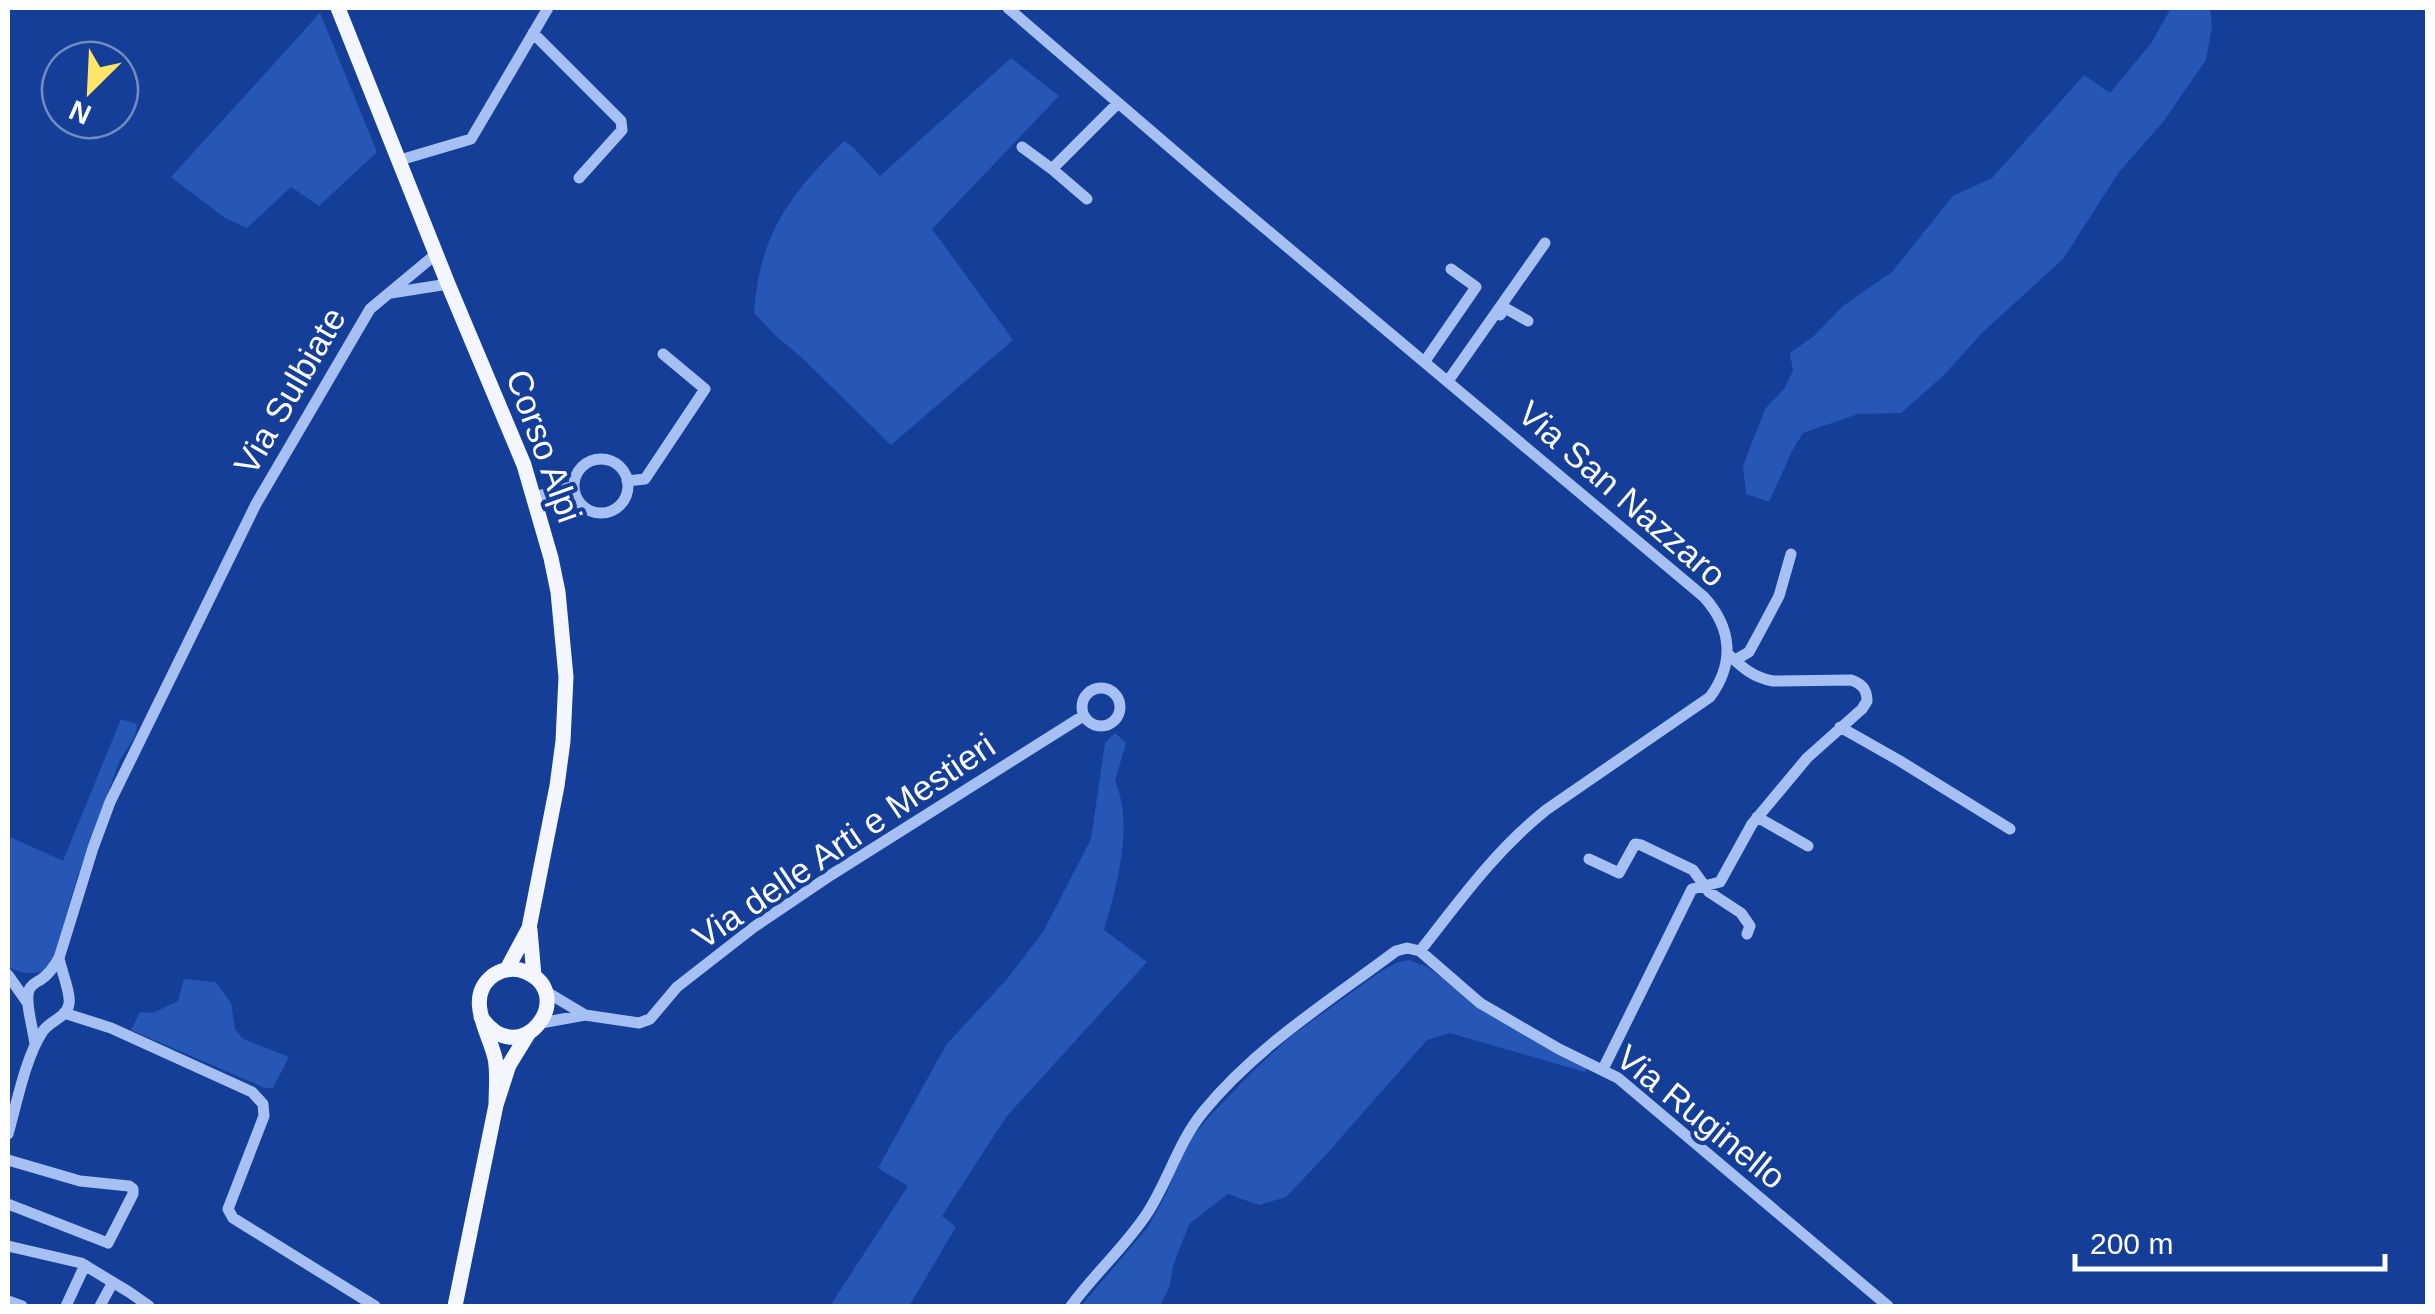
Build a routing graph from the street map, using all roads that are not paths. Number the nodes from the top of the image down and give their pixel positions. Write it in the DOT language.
graph roads {
  1 [pos="338,8"];
  2 [pos="548,8"];
  3 [pos="1008,8"];
  4 [pos="533,33"];
  5 [pos="1118,103"];
  6 [pos="1022,147"];
  7 [pos="400,160"];
  8 [pos="1052,169"];
  9 [pos="578,178"];
  10 [pos="1087,200"];
  11 [pos="1544,243"];
  12 [pos="436,254"];
  13 [pos="1451,269"];
  14 [pos="448,284"];
  15 [pos="391,293"];
  16 [pos="1528,322"];
  17 [pos="663,354"];
  18 [pos="1424,361"];
  19 [pos="1450,382"];
  20 [pos="627,480"];
  21 [pos="574,486"];
  22 [pos="534,497"];
  23 [pos="1791,554"];
  24 [pos="1731,656"];
  25 [pos="1083,716"];
  26 [pos="1840,727"];
  27 [pos="1754,821"];
  28 [pos="2010,829"];
  29 [pos="1808,846"];
  30 [pos="1589,858"];
  31 [pos="1704,886"];
  32 [pos="529,928"];
  33 [pos="1747,934"];
  34 [pos="1420,951"];
  35 [pos="59,958"];
  36 [pos="507,969"];
  37 [pos="8,975"];
  38 [pos="534,976"];
  39 [pos="39,981"];
  40 [pos="68,992"];
  41 [pos="545,992"];
  42 [pos="29,1007"];
  43 [pos="585,1015"];
  44 [pos="60,1016"];
  45 [pos="481,1017"];
  46 [pos="534,1029"];
  47 [pos="35,1045"];
  48 [pos="1603,1070"];
  49 [pos="496,1105"];
  50 [pos="8,1134"];
  51 [pos="8,1160"];
  52 [pos="8,1204"];
  53 [pos="8,1246"];
  54 [pos="86,1265"];
  55 [pos="113,1282"];
  56 [pos="8,1301"];
  57 [pos="22,1306"];
  58 [pos="66,1306"];
  59 [pos="100,1306"];
  60 [pos="149,1306"];
  61 [pos="376,1306"];
  62 [pos="456,1306"];
  63 [pos="1071,1306"];
  64 [pos="1888,1306"];
  1 -- 7 [label="main road, Corso Alpi"];
  2 -- 4 [label="street"];
  3 -- 5 [label="street, Via San Nazzaro"];
  4 -- 7 [label="street"];
  4 -- 9 [label="street"];
  5 -- 8 [label="street"];
  5 -- 18 [label="street, Via San Nazzaro"];
  6 -- 8 [label="street"];
  7 -- 12 [label="main road, Corso Alpi"];
  8 -- 10 [label="street"];
  11 -- 19 [label="street"];
  12 -- 14 [label="main road, Corso Alpi"];
  12 -- 15 [label="street, Via Sulbiate"];
  13 -- 18 [label="street"];
  14 -- 15 [label="street, Via Sulbiate"];
  14 -- 22 [label="main road, Corso Alpi"];
  15 -- 35 [label="street, Via Sulbiate"];
  16 -- 19 [label="street"];
  17 -- 20 [label="street"];
  18 -- 19 [label="street, Via San Nazzaro"];
  19 -- 24 [label="street, Via San Nazzaro"];
  20 -- 21 [label="street"];
  20 -- 21 [label="street"];
  21 -- 22 [label="street"];
  22 -- 32 [label="main road, Corso Alpi"];
  23 -- 24 [label="street"];
  24 -- 26 [label="street"];
  24 -- 34 [label="street"];
  25 -- 43 [label="street, Via delle Arti e Mestieri"];
  26 -- 27 [label="street"];
  26 -- 28 [label="street"];
  27 -- 29 [label="street"];
  27 -- 31 [label="street"];
  30 -- 31 [label="street"];
  31 -- 33 [label="street"];
  31 -- 48 [label="street"];
  32 -- 36 [label="main road, Corso Alpi"];
  32 -- 38 [label="main road, Corso Alpi"];
  34 -- 48 [label="street, Via Ruginello"];
  34 -- 63 [label="street"];
  35 -- 39 [label="street"];
  35 -- 40 [label="street"];
  36 -- 38 [label="main road"];
  36 -- 45 [label="main road"];
  37 -- 39 [label="street"];
  37 -- 42 [label="street"];
  38 -- 41 [label="main road"];
  39 -- 40 [label="street"];
  39 -- 42 [label="street"];
  40 -- 44 [label="street"];
  41 -- 43 [label="street, Via delle Arti e Mestieri"];
  41 -- 46 [label="main road"];
  42 -- 44 [label="street"];
  42 -- 47 [label="street"];
  43 -- 46 [label="street, Via delle Arti e Mestieri"];
  44 -- 47 [label="street"];
  44 -- 61 [label="street"];
  45 -- 46 [label="main road"];
  45 -- 49 [label="main road"];
  46 -- 49 [label="main road"];
  47 -- 50 [label="street"];
  48 -- 64 [label="street, Via Ruginello"];
  49 -- 62 [label="main road"];
  51 -- 52 [label="street"];
  53 -- 54 [label="street"];
  54 -- 55 [label="street"];
  54 -- 58 [label="street"];
  55 -- 59 [label="street"];
  55 -- 60 [label="street"];
  56 -- 57 [label="street"];
}
